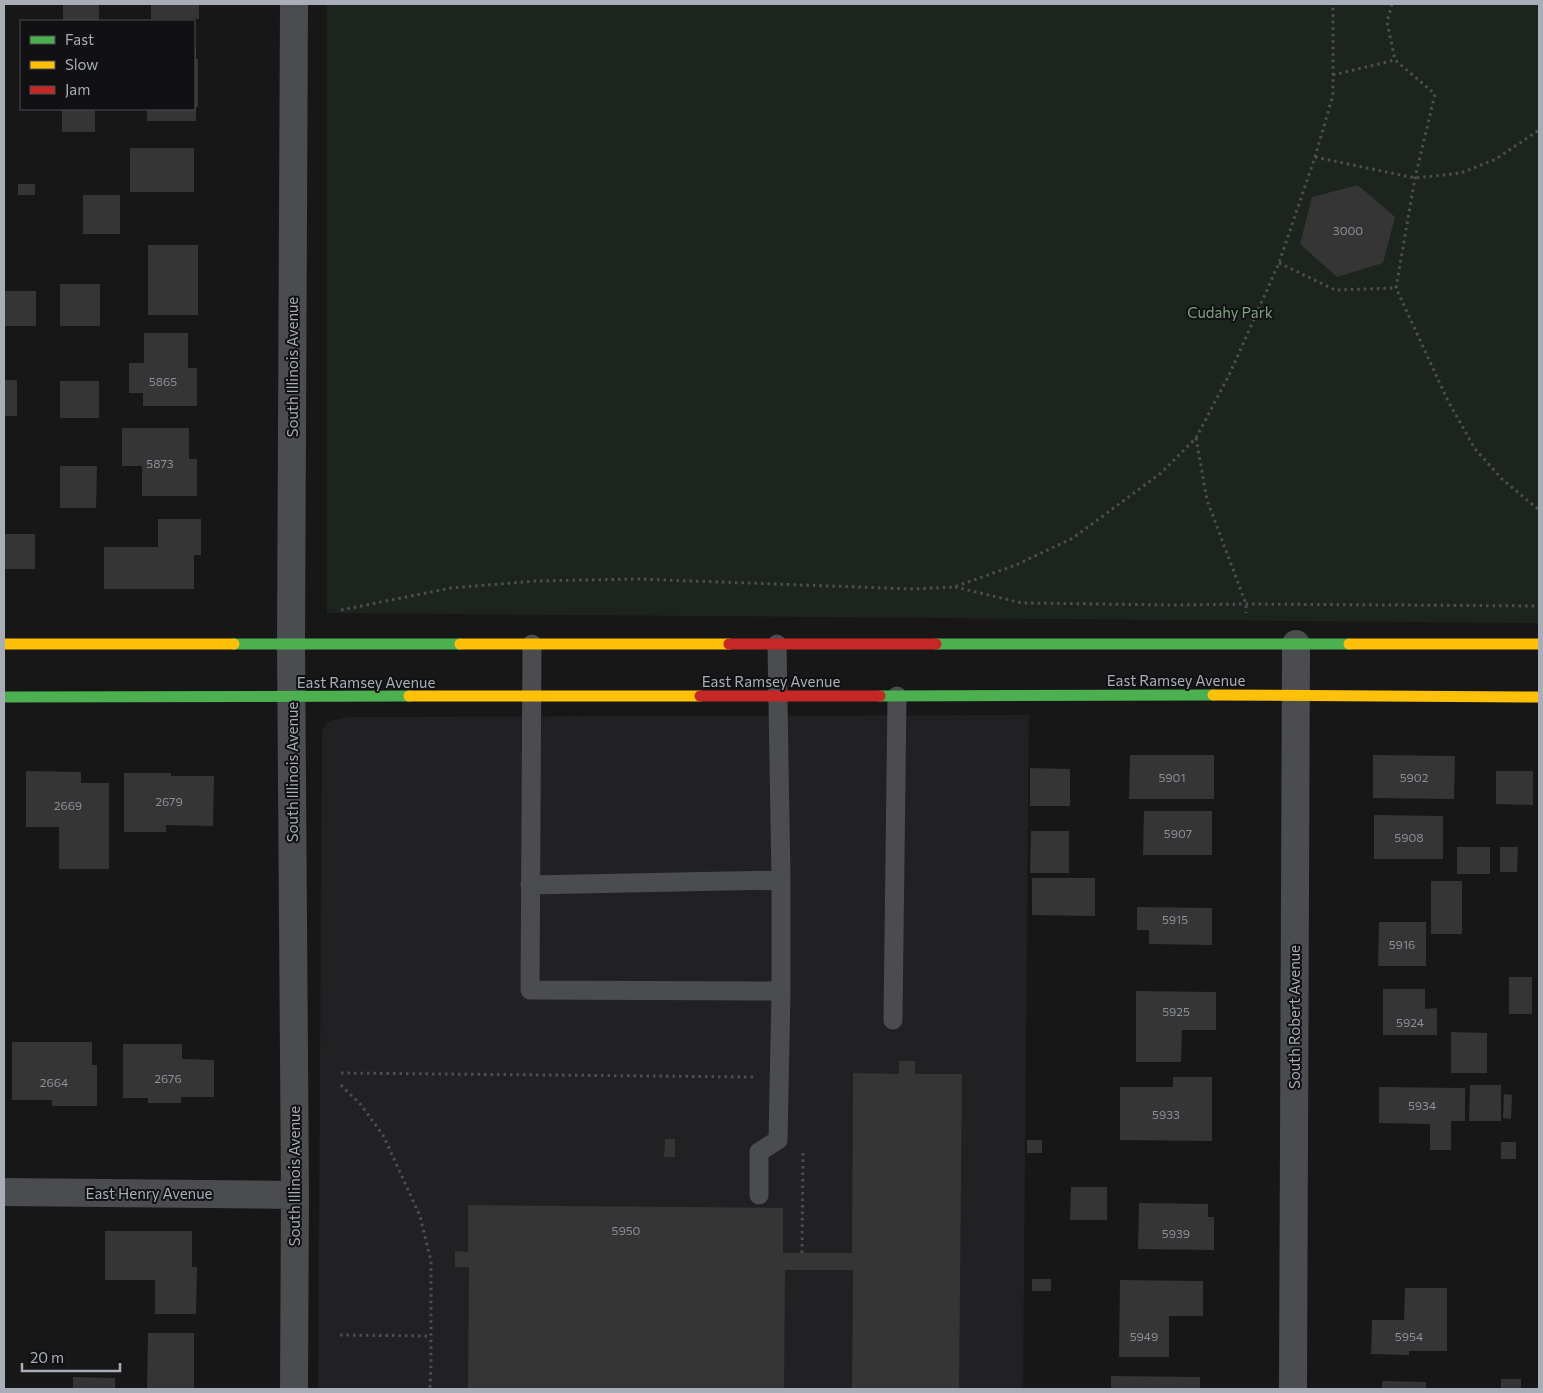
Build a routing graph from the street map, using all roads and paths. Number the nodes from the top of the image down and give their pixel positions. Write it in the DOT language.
graph roads {
  1 [pos="294,4"];
  2 [pos="1332,4"];
  3 [pos="1392,4"];
  4 [pos="1395,60"];
  5 [pos="1332,75"];
  6 [pos="1539,130"];
  7 [pos="1315,157"];
  8 [pos="1415,178"];
  9 [pos="1279,263"];
  10 [pos="1396,288"];
  11 [pos="1196,438"];
  12 [pos="1539,510"];
  13 [pos="954,587"];
  14 [pos="1246,604"];
  15 [pos="1539,606"];
  16 [pos="341,610"];
  17 [pos="4,644"];
  18 [pos="291,644"];
  19 [pos="532,644"];
  20 [pos="777,644"];
  21 [pos="1249,644"];
  22 [pos="1296,644"];
  23 [pos="1539,644"];
  24 [pos="1295,695"];
  25 [pos="777,696"];
  26 [pos="897,696"];
  27 [pos="4,697"];
  28 [pos="291,697"];
  29 [pos="532,697"];
  30 [pos="1539,697"];
  31 [pos="781,880"];
  32 [pos="530,885"];
  33 [pos="780,991"];
  34 [pos="893,1020"];
  35 [pos="341,1073"];
  36 [pos="751,1076"];
  37 [pos="341,1085"];
  38 [pos="4,1192"];
  39 [pos="295,1195"];
  40 [pos="759,1195"];
  41 [pos="340,1335"];
  42 [pos="430,1336"];
  43 [pos="294,1389"];
  44 [pos="430,1389"];
  45 [pos="1293,1389"];
  1 -- 18 [label="street, South Illinois Avenue"];
  2 -- 5 [label="path"];
  3 -- 4 [label="path"];
  4 -- 5 [label="path"];
  4 -- 8 [label="path"];
  5 -- 7 [label="path"];
  6 -- 8 [label="path"];
  7 -- 8 [label="path"];
  7 -- 9 [label="path"];
  8 -- 10 [label="path"];
  9 -- 10 [label="path"];
  9 -- 11 [label="path"];
  10 -- 12 [label="path"];
  11 -- 13 [label="path"];
  11 -- 14 [label="path"];
  13 -- 14 [label="path"];
  13 -- 16 [label="path"];
  14 -- 15 [label="path"];
  14 -- 21 [label="path"];
  17 -- 18 [label="street"];
  18 -- 19 [label="street"];
  18 -- 28 [label="street, South Illinois Avenue"];
  19 -- 20 [label="street"];
  19 -- 29 [label="lane"];
  20 -- 21 [label="street"];
  20 -- 25 [label="lane"];
  21 -- 22 [label="street"];
  22 -- 23 [label="street"];
  22 -- 24 [label="street, South Robert Avenue"];
  24 -- 26 [label="street, East Ramsey Avenue"];
  24 -- 30 [label="street, East Ramsey Avenue"];
  24 -- 45 [label="street, South Robert Avenue"];
  25 -- 26 [label="street, East Ramsey Avenue"];
  25 -- 29 [label="street, East Ramsey Avenue"];
  25 -- 31 [label="lane"];
  26 -- 34 [label="lane"];
  27 -- 28 [label="street, East Ramsey Avenue"];
  28 -- 29 [label="street, East Ramsey Avenue"];
  28 -- 39 [label="street, South Illinois Avenue"];
  29 -- 32 [label="lane"];
  31 -- 32 [label="lane"];
  31 -- 33 [label="lane"];
  32 -- 33 [label="lane"];
  33 -- 40 [label="lane"];
  35 -- 36 [label="path"];
  37 -- 42 [label="path"];
  38 -- 39 [label="street, East Henry Avenue"];
  39 -- 43 [label="street, South Illinois Avenue"];
  41 -- 42 [label="path"];
  42 -- 44 [label="path"];
}
